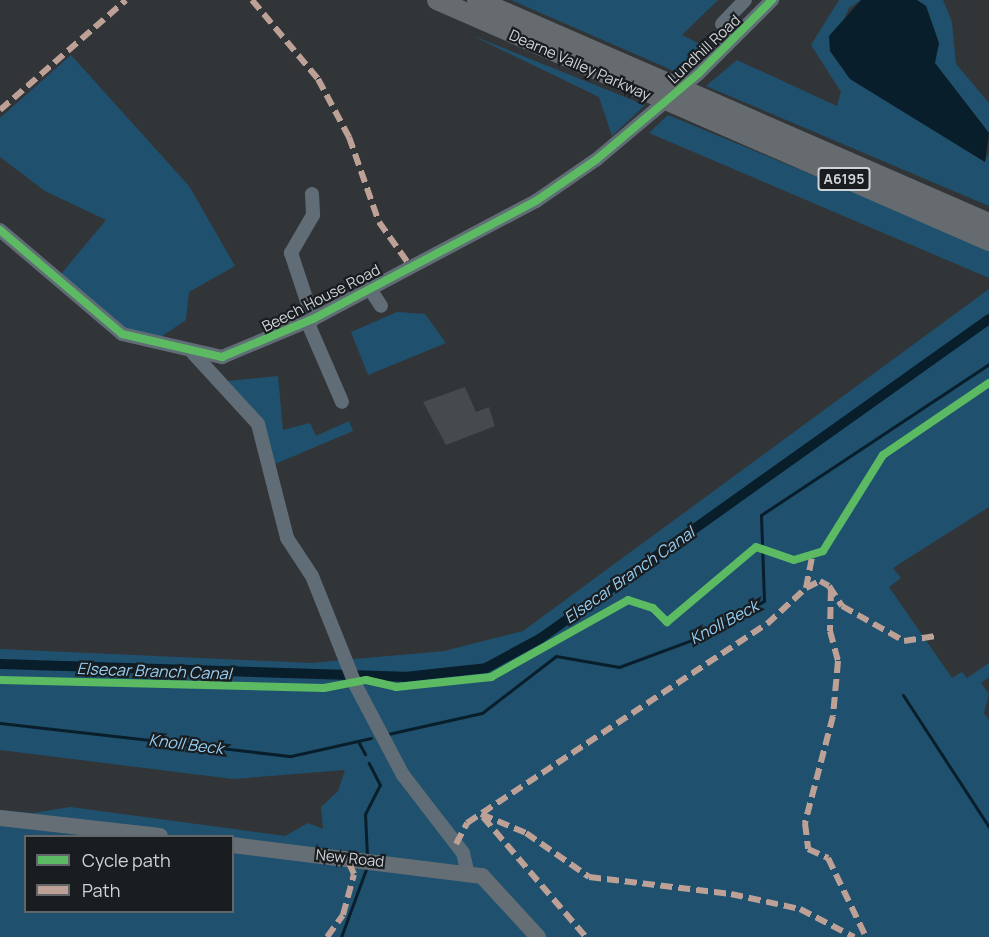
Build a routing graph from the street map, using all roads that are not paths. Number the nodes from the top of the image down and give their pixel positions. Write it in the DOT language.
graph roads {
  1 [pos="437,0"];
  2 [pos="477,0"];
  3 [pos="772,0"];
  4 [pos="745,1"];
  5 [pos="758,17"];
  6 [pos="722,24"];
  7 [pos="652,88"];
  8 [pos="703,111"];
  9 [pos="651,114"];
  10 [pos="312,194"];
  11 [pos="989,223"];
  12 [pos="0,230"];
  13 [pos="989,241"];
  14 [pos="370,289"];
  15 [pos="381,306"];
  16 [pos="310,320"];
  17 [pos="193,352"];
  18 [pos="342,402"];
  19 [pos="0,818"];
  20 [pos="143,835"];
  21 [pos="234,845"];
  22 [pos="467,871"];
  23 [pos="538,937"];
  1 -- 7 [label="highway, Dearne Valley Parkway / A6195"];
  2 -- 7 [label="highway, Dearne Valley Parkway / A6195"];
  3 -- 5 [label="street, Lundhill Road"];
  4 -- 5 [label="street"];
  4 -- 6 [label="street"];
  5 -- 9 [label="street, Lundhill Road"];
  7 -- 8 [label="highway, Dearne Valley Parkway / A6195"];
  8 -- 11 [label="highway, Dearne Valley Parkway / A6195"];
  8 -- 13 [label="highway, Dearne Valley Parkway / A6195"];
  9 -- 14 [label="street, Beech House Road"];
  10 -- 16 [label="street"];
  12 -- 17 [label="street, Beech House Road"];
  14 -- 15 [label="street"];
  14 -- 16 [label="street, Beech House Road"];
  16 -- 17 [label="street, Beech House Road"];
  16 -- 18 [label="street"];
  17 -- 22 [label="street"];
  19 -- 20 [label="main road"];
  21 -- 22 [label="main road, New Road"];
  22 -- 23 [label="main road"];
}
